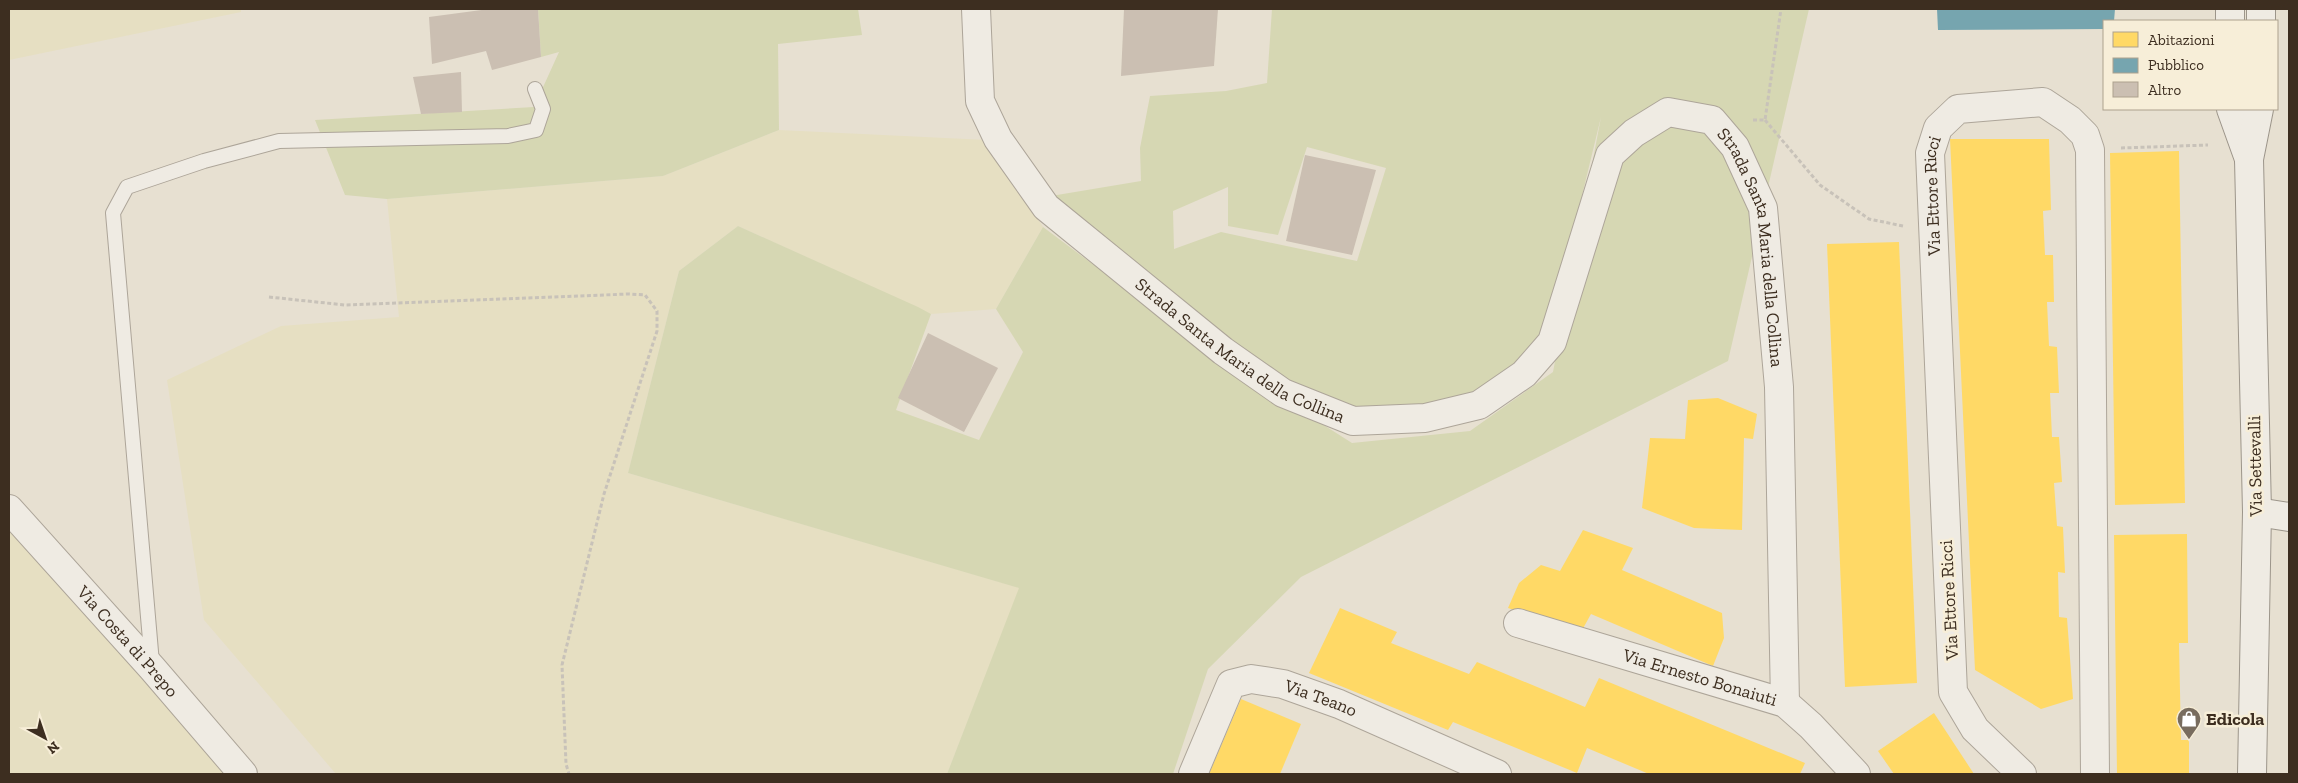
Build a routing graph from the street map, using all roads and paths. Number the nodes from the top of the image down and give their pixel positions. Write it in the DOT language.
graph roads {
  1 [pos="976,9"];
  2 [pos="1781,9"];
  3 [pos="535,89"];
  4 [pos="2231,110"];
  5 [pos="2259,110"];
  6 [pos="1712,120"];
  7 [pos="1766,120"];
  8 [pos="2208,146"];
  9 [pos="2090,150"];
  10 [pos="2249,158"];
  11 [pos="1933,232"];
  12 [pos="269,297"];
  13 [pos="9,510"];
  14 [pos="2256,512"];
  15 [pos="2289,517"];
  16 [pos="1518,623"];
  17 [pos="152,668"];
  18 [pos="1785,703"];
  19 [pos="2095,762"];
  20 [pos="243,774"];
  21 [pos="569,774"];
  22 [pos="1193,774"];
  23 [pos="1496,774"];
  24 [pos="1856,774"];
  25 [pos="2022,774"];
  26 [pos="2252,774"];
  1 -- 6 [label="street, Strada Santa Maria della Collina"];
  2 -- 7 [label="path"];
  3 -- 17 [label="lane"];
  4 -- 10 [label="street, Via Settevalli"];
  5 -- 10 [label="street, Via Settevalli"];
  6 -- 7 [label="path"];
  6 -- 18 [label="street, Strada Santa Maria della Collina"];
  7 -- 11 [label="path"];
  8 -- 9 [label="path"];
  9 -- 11 [label="street, Via Ettore Ricci"];
  9 -- 19 [label="street, Via Ettore Ricci"];
  10 -- 14 [label="street, Via Settevalli"];
  11 -- 25 [label="street, Via Ettore Ricci"];
  12 -- 21 [label="path"];
  13 -- 17 [label="street, Via Costa di Prepo"];
  14 -- 15 [label="street"];
  14 -- 26 [label="street, Via Settevalli"];
  16 -- 18 [label="street, Via Ernesto Bonaiuti"];
  17 -- 20 [label="street, Via Costa di Prepo"];
  18 -- 24 [label="street, Via Ernesto Bonaiuti"];
  22 -- 23 [label="street, Via Teano"];
}
